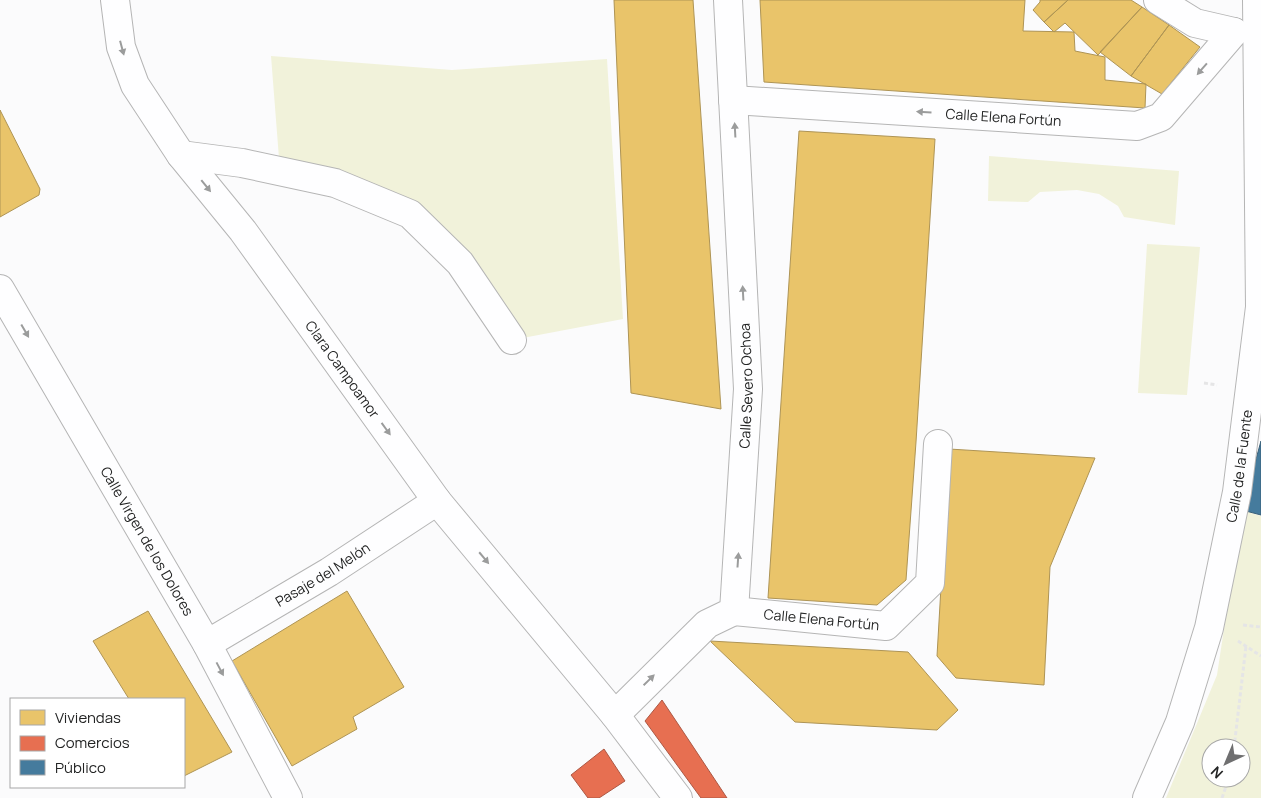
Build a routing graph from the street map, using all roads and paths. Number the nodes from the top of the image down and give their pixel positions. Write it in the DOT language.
graph roads {
  1 [pos="115,0"];
  2 [pos="728,0"];
  3 [pos="1158,0"];
  4 [pos="1250,19"];
  5 [pos="733,100"];
  6 [pos="181,154"];
  7 [pos="0,289"];
  8 [pos="1261,307"];
  9 [pos="512,340"];
  10 [pos="938,444"];
  11 [pos="437,501"];
  12 [pos="734,611"];
  13 [pos="207,644"];
  14 [pos="1246,646"];
  15 [pos="614,714"];
  16 [pos="1235,738"];
  17 [pos="288,798"];
  18 [pos="678,798"];
  19 [pos="1147,798"];
  1 -- 6 [label="street, Clara Campoamor, one-way"];
  2 -- 5 [label="street, Calle Severo Ochoa"];
  3 -- 4 [label="street"];
  4 -- 5 [label="street, Calle Elena Fortún, one-way"];
  4 -- 8 [label="street, Calle de la Fuente"];
  12 -- 5 [label="street, Calle Severo Ochoa, one-way"];
  6 -- 9 [label="street"];
  6 -- 11 [label="street, Clara Campoamor, one-way"];
  7 -- 13 [label="street, Calle Virgen de los Dolores, one-way"];
  8 -- 19 [label="street, Calle de la Fuente"];
  10 -- 12 [label="street, Calle Elena Fortún"];
  11 -- 13 [label="street, Pasaje del Melón"];
  11 -- 15 [label="street, Clara Campoamor, one-way"];
  15 -- 12 [label="street, one-way"];
  13 -- 17 [label="street, Calle Virgen de los Dolores, one-way"];
  14 -- 16 [label="path"];
  15 -- 18 [label="street, Clara Campoamor"];
}
